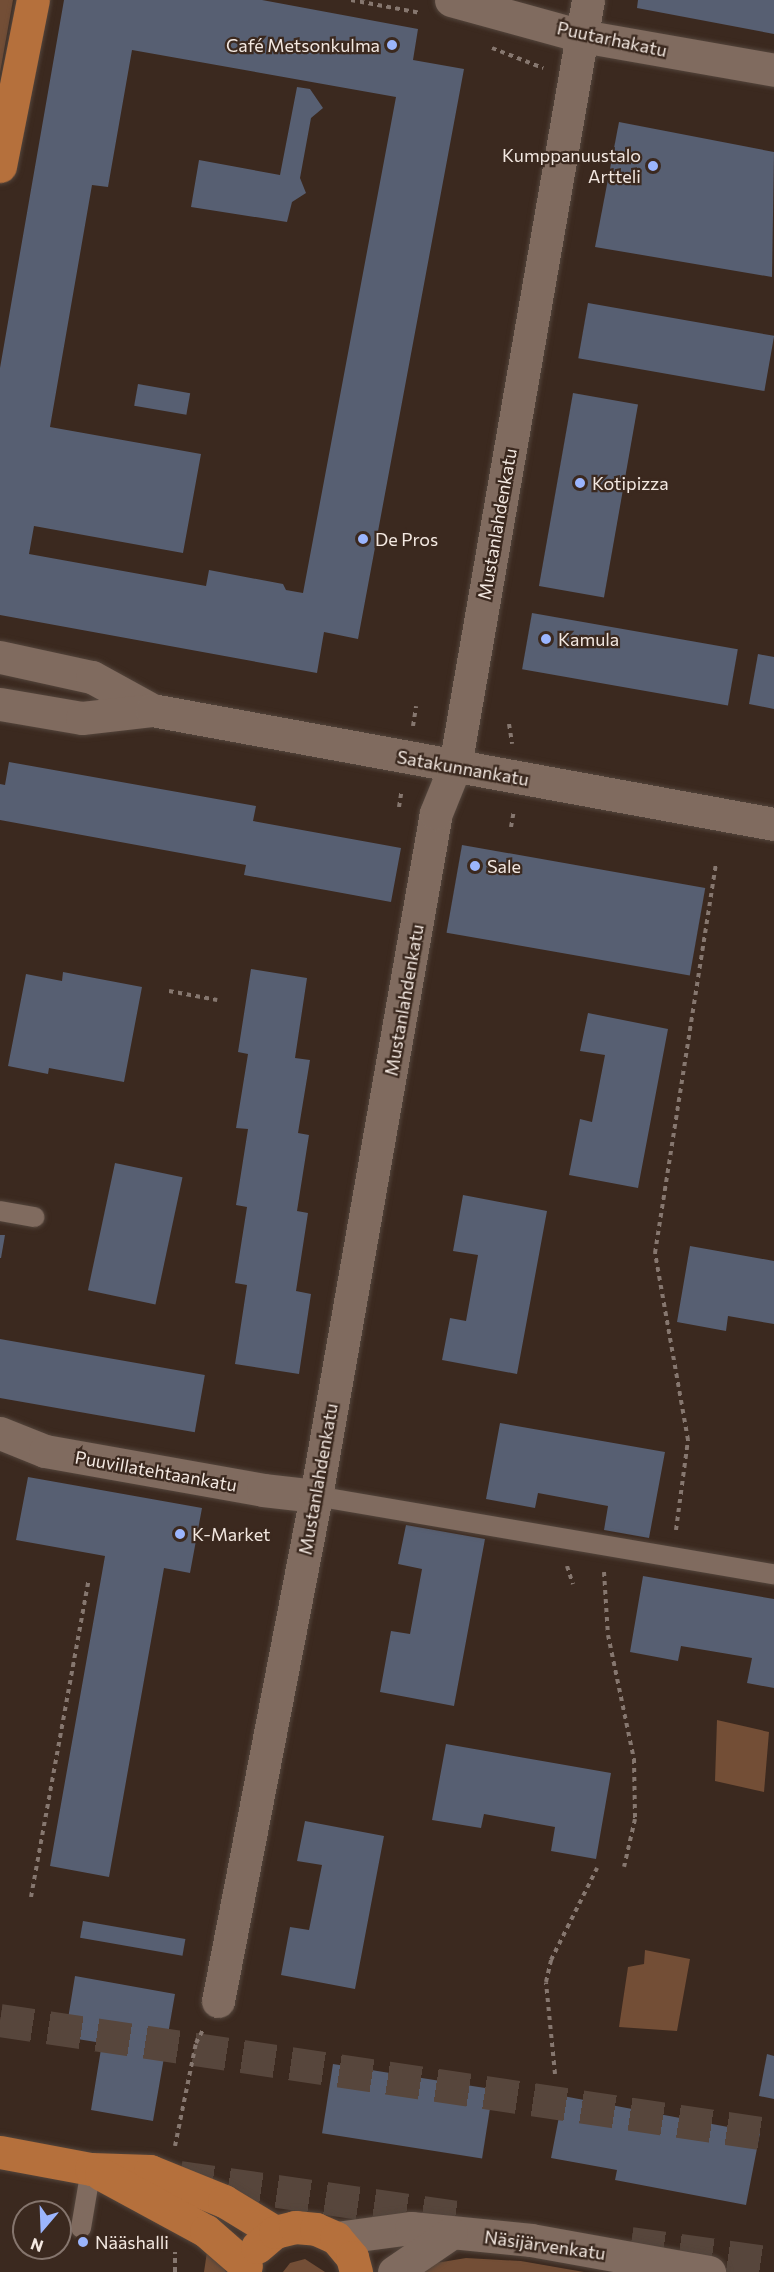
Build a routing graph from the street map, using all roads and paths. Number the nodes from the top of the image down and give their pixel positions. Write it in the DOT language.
graph roads {
  1 [pos="33,0"];
  2 [pos="452,0"];
  3 [pos="588,0"];
  4 [pos="582,36"];
  5 [pos="774,70"];
  6 [pos="0,166"];
  7 [pos="0,657"];
  8 [pos="0,704"];
  9 [pos="152,710"];
  10 [pos="455,766"];
  11 [pos="774,824"];
  12 [pos="716,864"];
  13 [pos="169,991"];
  14 [pos="217,1000"];
  15 [pos="0,1211"];
  16 [pos="34,1217"];
  17 [pos="0,1432"];
  18 [pos="316,1496"];
  19 [pos="607,1543"];
  20 [pos="672,1555"];
  21 [pos="774,1574"];
  22 [pos="88,1582"];
  23 [pos="624,1867"];
  24 [pos="597,1868"];
  25 [pos="31,1897"];
  26 [pos="218,2001"];
  27 [pos="555,2074"];
  28 [pos="0,2152"];
  29 [pos="174,2154"];
  30 [pos="91,2169"];
  31 [pos="81,2228"];
  32 [pos="275,2232"];
  33 [pos="452,2233"];
  34 [pos="336,2238"];
  35 [pos="176,2247"];
  36 [pos="615,2264"];
  37 [pos="245,2269"];
  38 [pos="175,2272"];
  39 [pos="356,2272"];
  40 [pos="394,2272"];
  41 [pos="709,2272"];
  1 -- 6 [label="main road"];
  2 -- 4 [label="street, Puutarhakatu"];
  3 -- 4 [label="street, Mustanlahdenkatu"];
  4 -- 5 [label="street, Puutarhakatu"];
  4 -- 10 [label="street, Mustanlahdenkatu"];
  7 -- 9 [label="street, Satakunnankatu"];
  8 -- 9 [label="street, Satakunnankatu"];
  9 -- 10 [label="street, Satakunnankatu"];
  10 -- 11 [label="street, Satakunnankatu"];
  10 -- 18 [label="street, Mustanlahdenkatu"];
  12 -- 20 [label="path"];
  13 -- 14 [label="path"];
  15 -- 16 [label="lane"];
  17 -- 18 [label="street, Puuvillatehtaankatu"];
  18 -- 19 [label="lane"];
  18 -- 26 [label="street, Mustanlahdenkatu"];
  19 -- 20 [label="lane"];
  19 -- 23 [label="path"];
  20 -- 21 [label="lane"];
  22 -- 25 [label="path"];
  24 -- 27 [label="path"];
  26 -- 29 [label="path"];
  28 -- 30 [label="main road"];
  30 -- 31 [label="lane"];
  30 -- 32 [label="main road"];
  30 -- 37 [label="main road"];
  32 -- 34 [label="main road"];
  32 -- 37 [label="main road"];
  33 -- 34 [label="street, Näsijärvenkatu"];
  33 -- 36 [label="street, Näsijärvenkatu"];
  33 -- 40 [label="street"];
  34 -- 39 [label="main road"];
  35 -- 38 [label="path"];
  36 -- 41 [label="street, Näsijärvenkatu"];
}
